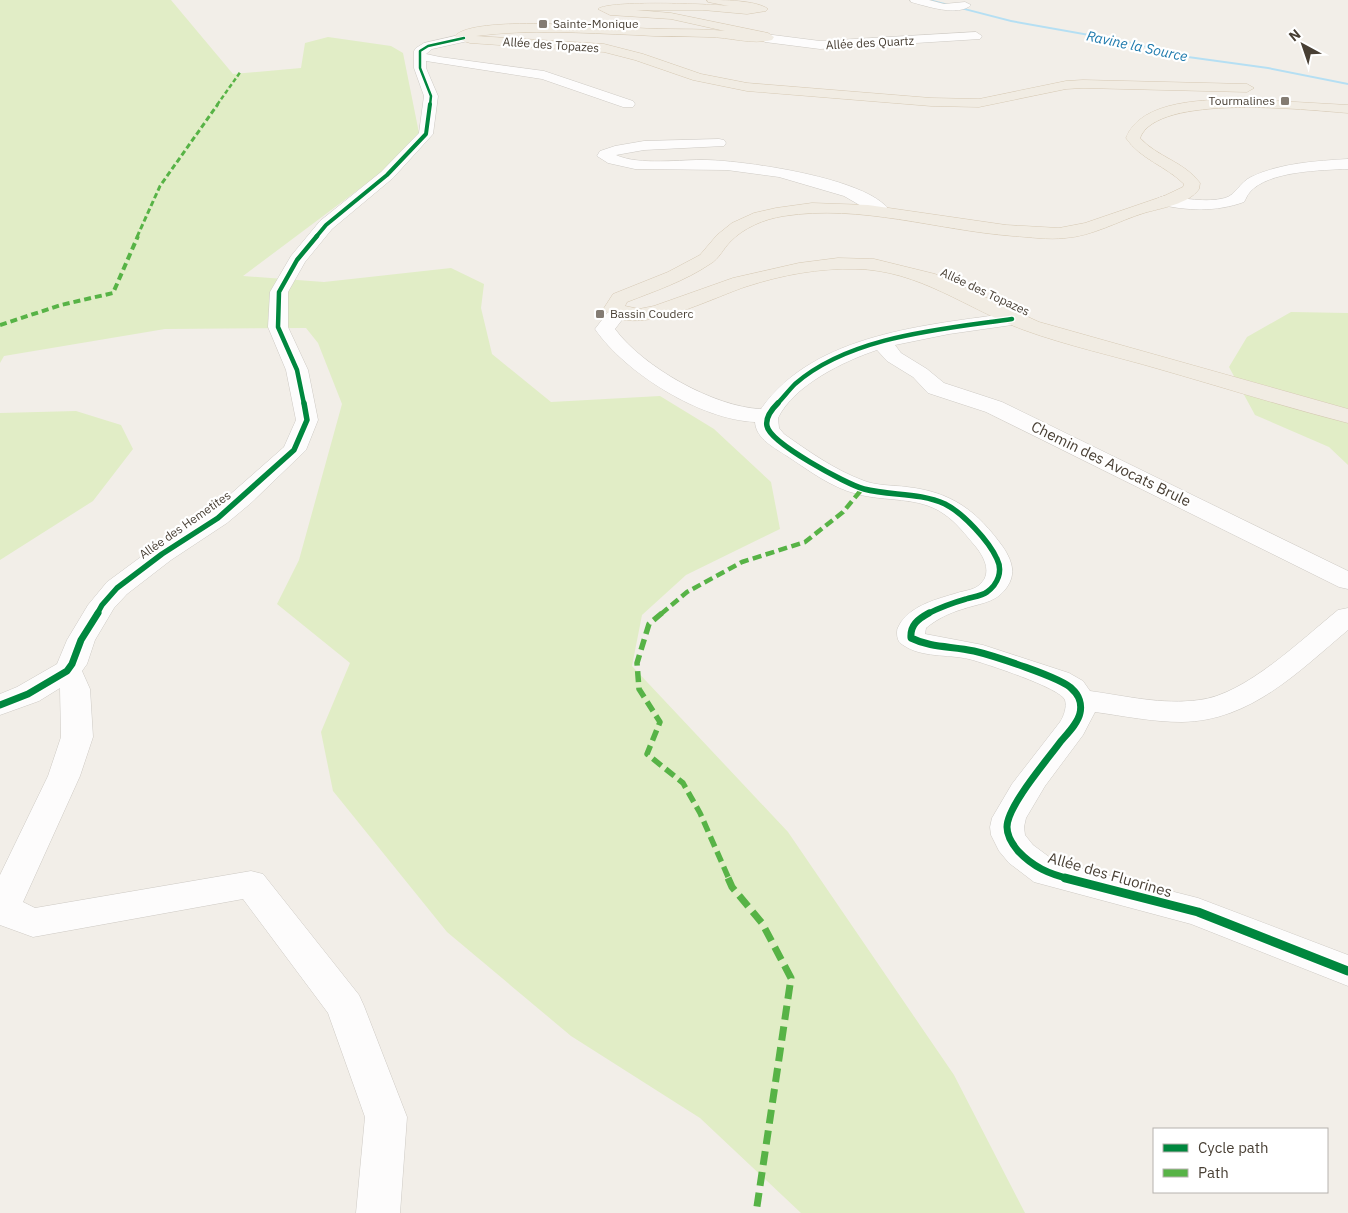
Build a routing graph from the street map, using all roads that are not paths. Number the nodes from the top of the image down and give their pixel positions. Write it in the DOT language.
graph roads {
  1 [pos="712,0"];
  2 [pos="915,0"];
  3 [pos="965,5"];
  4 [pos="976,36"];
  5 [pos="464,38"];
  6 [pos="765,38"];
  7 [pos="421,56"];
  8 [pos="1263,89"];
  9 [pos="1287,92"];
  10 [pos="1348,101"];
  11 [pos="628,104"];
  12 [pos="1348,109"];
  13 [pos="719,143"];
  14 [pos="1348,164"];
  15 [pos="1164,201"];
  16 [pos="881,210"];
  17 [pos="618,312"];
  18 [pos="1012,319"];
  19 [pos="881,342"];
  20 [pos="767,416"];
  21 [pos="1348,416"];
  22 [pos="1348,581"];
  23 [pos="1348,616"];
  24 [pos="67,671"];
  25 [pos="1080,700"];
  26 [pos="0,705"];
  27 [pos="1348,971"];
  28 [pos="378,1213"];
  1 -- 6 [label="main road"];
  2 -- 3 [label="street"];
  4 -- 6 [label="street, Allée des Quartz"];
  5 -- 6 [label="main road, Allée des Topazes"];
  5 -- 7 [label="street"];
  5 -- 8 [label="main road, Allée des Topazes"];
  7 -- 11 [label="street"];
  7 -- 24 [label="street, Allée des Hemetites"];
  9 -- 10 [label="main road"];
  12 -- 15 [label="main road"];
  13 -- 16 [label="street"];
  14 -- 15 [label="street"];
  15 -- 16 [label="main road"];
  16 -- 17 [label="main road"];
  17 -- 18 [label="main road, Allée des Topazes"];
  17 -- 20 [label="street"];
  18 -- 19 [label="street"];
  18 -- 21 [label="main road, Allée des Topazes"];
  19 -- 20 [label="street"];
  19 -- 22 [label="street, Chemin des Avocats Brule"];
  20 -- 25 [label="street"];
  23 -- 25 [label="street"];
  24 -- 26 [label="street"];
  24 -- 28 [label="street"];
  25 -- 27 [label="street, Allée des Fluorines"];
}
